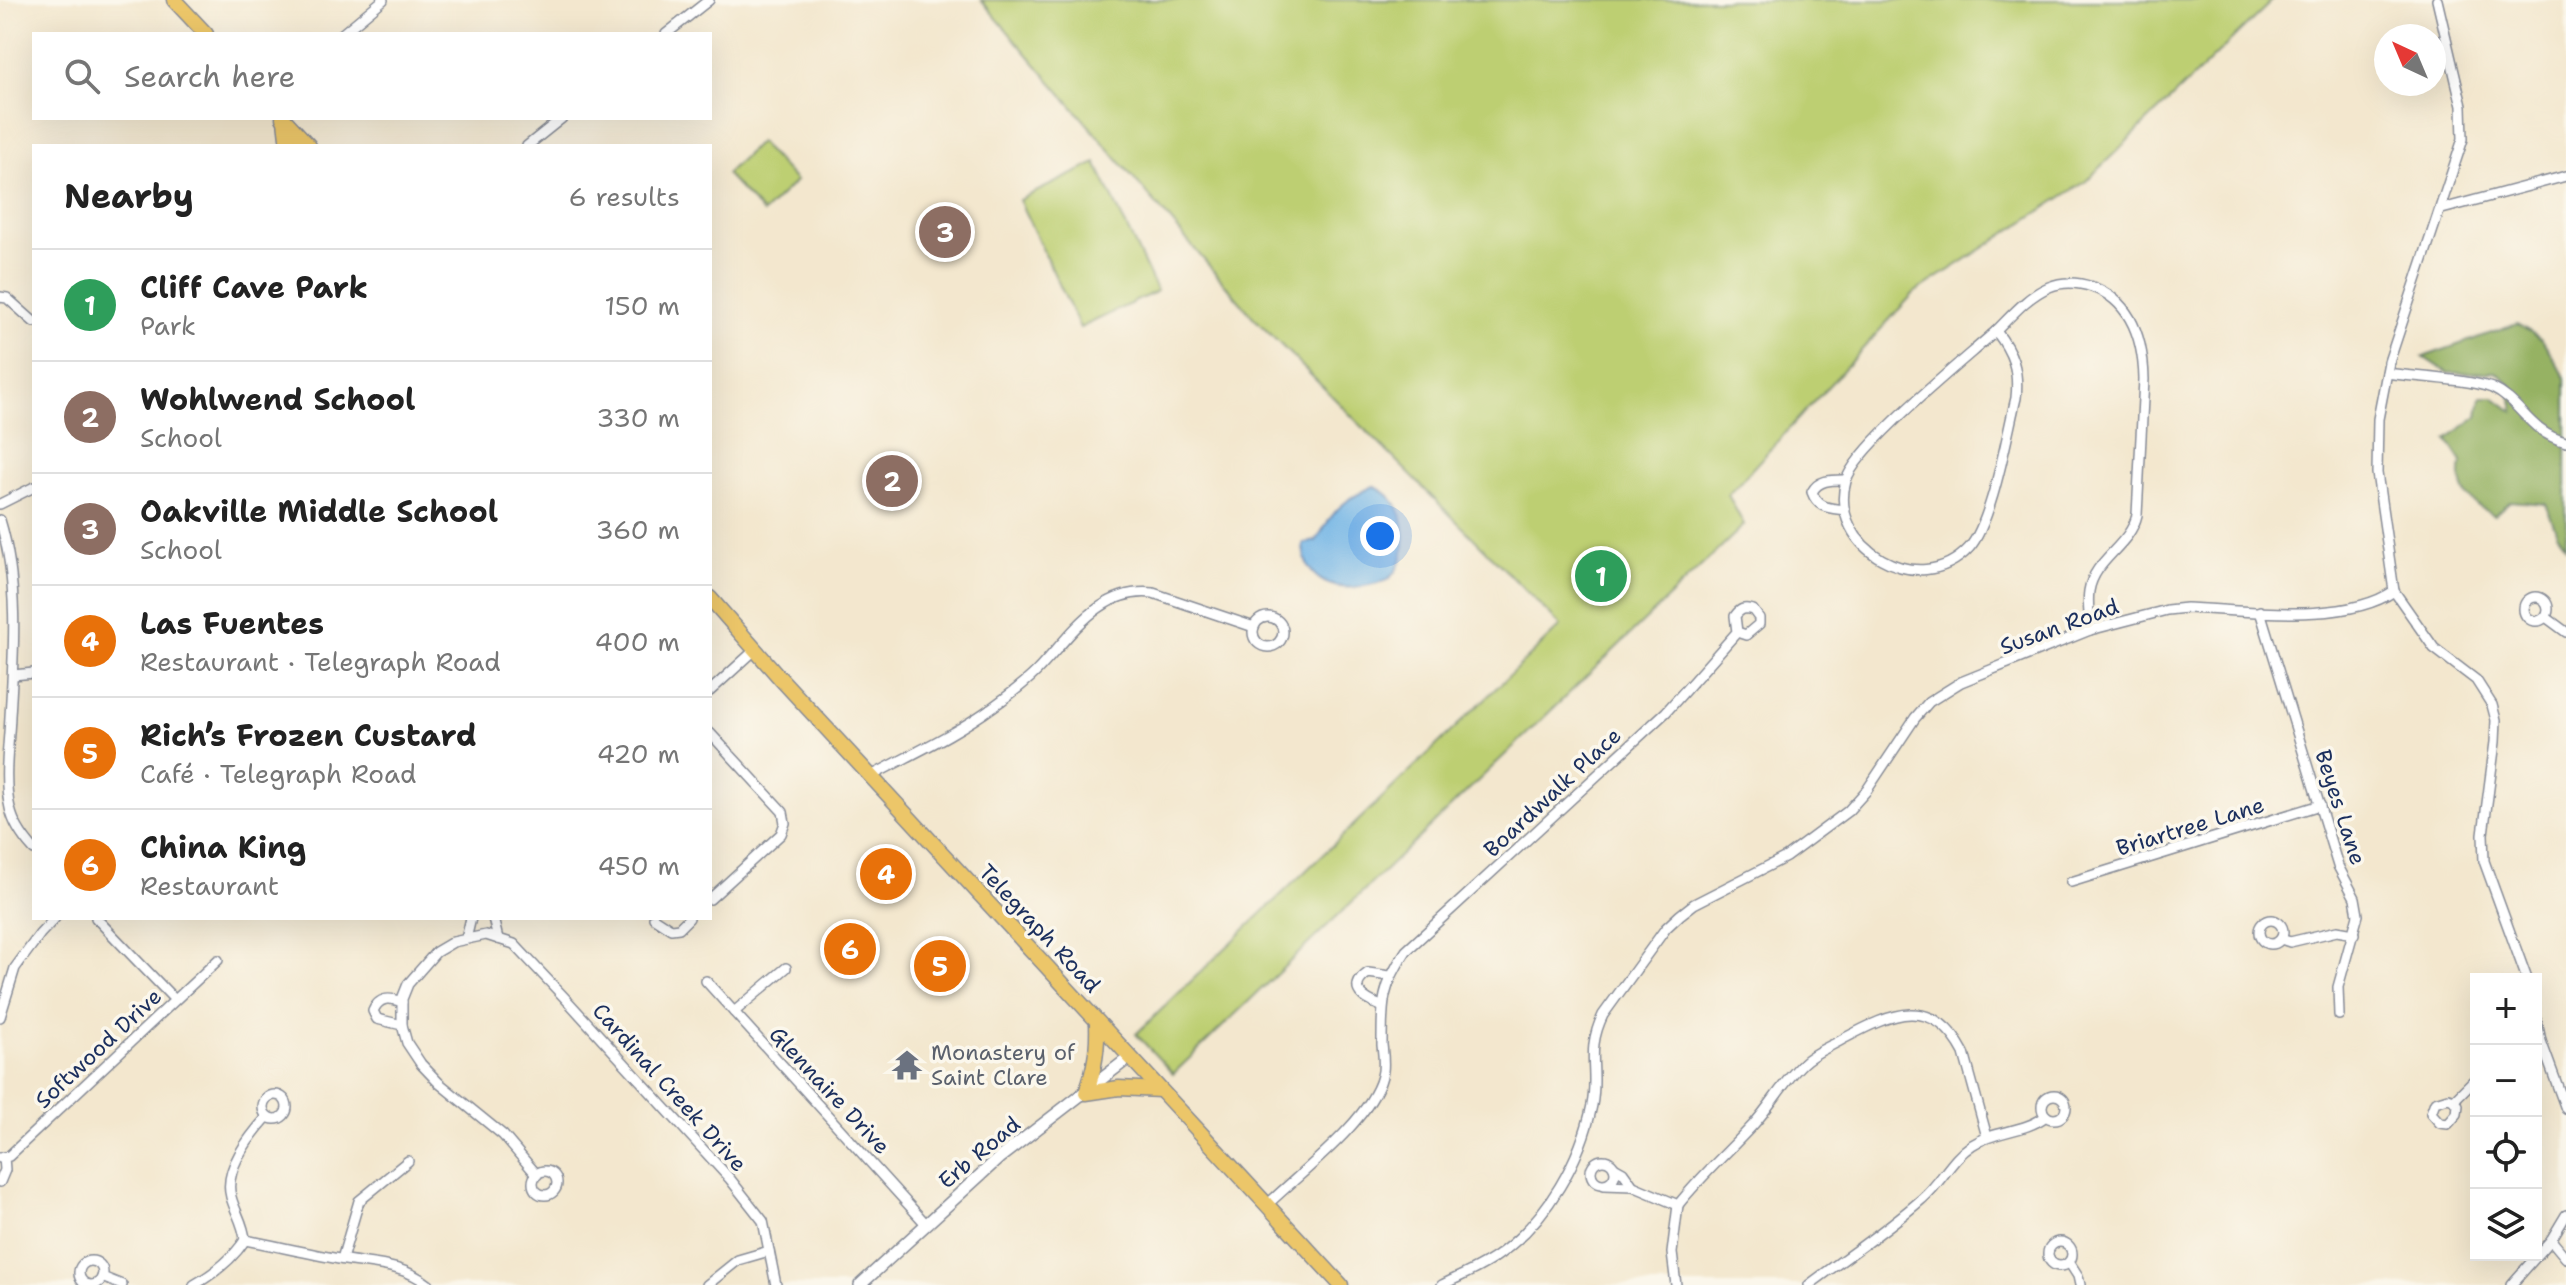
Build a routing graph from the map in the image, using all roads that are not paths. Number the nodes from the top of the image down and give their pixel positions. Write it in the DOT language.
graph roads {
  1 [pos="174,0"];
  2 [pos="383,0"];
  3 [pos="709,0"];
  4 [pos="2437,0"];
  5 [pos="204,32"];
  6 [pos="344,32"];
  7 [pos="669,32"];
  8 [pos="284,120"];
  9 [pos="285,120"];
  10 [pos="560,120"];
  11 [pos="288,144"];
  12 [pos="307,144"];
  13 [pos="530,144"];
  14 [pos="2566,176"];
  15 [pos="2442,209"];
  16 [pos="0,297"];
  17 [pos="32,320"];
  18 [pos="1996,331"];
  19 [pos="2387,373"];
  20 [pos="2566,442"];
  21 [pos="1846,480"];
  22 [pos="32,488"];
  23 [pos="0,504"];
  24 [pos="1845,510"];
  25 [pos="0,520"];
  26 [pos="2394,591"];
  27 [pos="712,600"];
  28 [pos="2260,611"];
  29 [pos="2547,618"];
  30 [pos="1254,627"];
  31 [pos="2090,630"];
  32 [pos="1737,632"];
  33 [pos="2566,632"];
  34 [pos="755,650"];
  35 [pos="32,673"];
  36 [pos="13,675"];
  37 [pos="712,689"];
  38 [pos="712,735"];
  39 [pos="871,776"];
  40 [pos="2320,805"];
  41 [pos="32,848"];
  42 [pos="2071,882"];
  43 [pos="712,897"];
  44 [pos="53,920"];
  45 [pos="98,920"];
  46 [pos="471,920"];
  47 [pos="493,920"];
  48 [pos="657,920"];
  49 [pos="687,920"];
  50 [pos="2354,934"];
  51 [pos="466,939"];
  52 [pos="498,939"];
  53 [pos="2281,939"];
  54 [pos="218,960"];
  55 [pos="786,968"];
  56 [pos="2525,973"];
  57 [pos="1390,976"];
  58 [pos="706,981"];
  59 [pos="175,1000"];
  60 [pos="402,1002"];
  61 [pos="1381,1006"];
  62 [pos="734,1012"];
  63 [pos="2339,1015"];
  64 [pos="0,1017"];
  65 [pos="1097,1022"];
  66 [pos="402,1025"];
  67 [pos="2539,1045"];
  68 [pos="1130,1057"];
  69 [pos="2470,1084"];
  70 [pos="1160,1090"];
  71 [pos="1086,1093"];
  72 [pos="2454,1100"];
  73 [pos="2566,1109"];
  74 [pos="2046,1116"];
  75 [pos="267,1117"];
  76 [pos="1987,1137"];
  77 [pos="2,1157"];
  78 [pos="1574,1158"];
  79 [pos="408,1161"];
  80 [pos="1592,1167"];
  81 [pos="1614,1167"];
  82 [pos="537,1175"];
  83 [pos="0,1182"];
  84 [pos="1604,1185"];
  85 [pos="1633,1186"];
  86 [pos="1267,1205"];
  87 [pos="1678,1205"];
  88 [pos="2566,1215"];
  89 [pos="926,1224"];
  90 [pos="245,1240"];
  91 [pos="2551,1240"];
  92 [pos="2566,1245"];
  93 [pos="769,1251"];
  94 [pos="2566,1258"];
  95 [pos="342,1259"];
  96 [pos="2069,1262"];
  97 [pos="102,1277"];
  98 [pos="1338,1283"];
  99 [pos="122,1285"];
  100 [pos="194,1285"];
  101 [pos="429,1285"];
  102 [pos="707,1285"];
  103 [pos="776,1285"];
  104 [pos="860,1285"];
  105 [pos="1442,1285"];
  106 [pos="1676,1285"];
  107 [pos="1809,1285"];
  108 [pos="2080,1285"];
  109 [pos="2511,1285"];
  1 -- 5 [label="main road"];
  2 -- 6 [label="street"];
  3 -- 7 [label="street"];
  4 -- 15 [label="street"];
  8 -- 11 [label="main road"];
  9 -- 12 [label="main road"];
  10 -- 13 [label="street"];
  14 -- 15 [label="street"];
  15 -- 19 [label="street"];
  16 -- 17 [label="street"];
  18 -- 21 [label="street"];
  18 -- 24 [label="street"];
  18 -- 31 [label="street"];
  19 -- 20 [label="street"];
  19 -- 26 [label="street"];
  21 -- 24 [label="street"];
  21 -- 24 [label="street"];
  22 -- 23 [label="street"];
  25 -- 36 [label="street"];
  26 -- 28 [label="street, Susan Road"];
  26 -- 56 [label="street"];
  27 -- 34 [label="main road, Telegraph Road"];
  28 -- 31 [label="street, Susan Road"];
  28 -- 40 [label="street, Beyes Lane"];
  29 -- 33 [label="street"];
  30 -- 39 [label="street"];
  31 -- 78 [label="street, Susan Road"];
  32 -- 57 [label="street, Boardwalk Place"];
  34 -- 37 [label="street"];
  34 -- 39 [label="main road, Telegraph Road"];
  35 -- 36 [label="street"];
  36 -- 41 [label="street"];
  38 -- 43 [label="street"];
  39 -- 65 [label="main road, Telegraph Road"];
  40 -- 42 [label="street, Briartree Lane"];
  40 -- 50 [label="street, Beyes Lane"];
  44 -- 64 [label="street"];
  45 -- 59 [label="street"];
  46 -- 51 [label="street"];
  47 -- 52 [label="street"];
  48 -- 49 [label="street"];
  50 -- 53 [label="street"];
  50 -- 63 [label="street, Beyes Lane"];
  51 -- 52 [label="street"];
  51 -- 60 [label="street"];
  52 -- 93 [label="street, Cardinal Creek Drive"];
  54 -- 59 [label="street, Softwood Drive"];
  55 -- 62 [label="street"];
  57 -- 61 [label="street, Boardwalk Place"];
  57 -- 61 [label="street"];
  58 -- 62 [label="street, Glennaire Drive"];
  59 -- 77 [label="street, Softwood Drive"];
  60 -- 66 [label="street"];
  60 -- 66 [label="street"];
  61 -- 86 [label="street, Boardwalk Place"];
  62 -- 89 [label="street, Glennaire Drive"];
  65 -- 68 [label="main road, Telegraph Road"];
  65 -- 71 [label="main road"];
  66 -- 82 [label="street"];
  67 -- 73 [label="street"];
  68 -- 70 [label="main road, Telegraph Road"];
  68 -- 71 [label="street, Erb Road"];
  69 -- 72 [label="street"];
  70 -- 71 [label="main road"];
  70 -- 86 [label="main road, Telegraph Road"];
  71 -- 89 [label="street, Erb Road"];
  74 -- 76 [label="street"];
  75 -- 90 [label="street"];
  76 -- 87 [label="street"];
  76 -- 107 [label="street"];
  77 -- 83 [label="street"];
  78 -- 80 [label="street"];
  78 -- 105 [label="street, Susan Road"];
  79 -- 95 [label="street"];
  80 -- 81 [label="street"];
  80 -- 84 [label="street"];
  81 -- 84 [label="street"];
  81 -- 85 [label="street"];
  84 -- 85 [label="street"];
  85 -- 87 [label="street"];
  86 -- 98 [label="main road, Telegraph Road"];
  87 -- 106 [label="street"];
  88 -- 91 [label="street"];
  89 -- 104 [label="street, Erb Road"];
  90 -- 95 [label="street"];
  90 -- 100 [label="street"];
  91 -- 92 [label="street"];
  91 -- 94 [label="street"];
  91 -- 109 [label="street"];
  93 -- 102 [label="street"];
  93 -- 103 [label="street, Cardinal Creek Drive"];
  95 -- 101 [label="street"];
  96 -- 108 [label="street"];
  97 -- 99 [label="street"];
}
